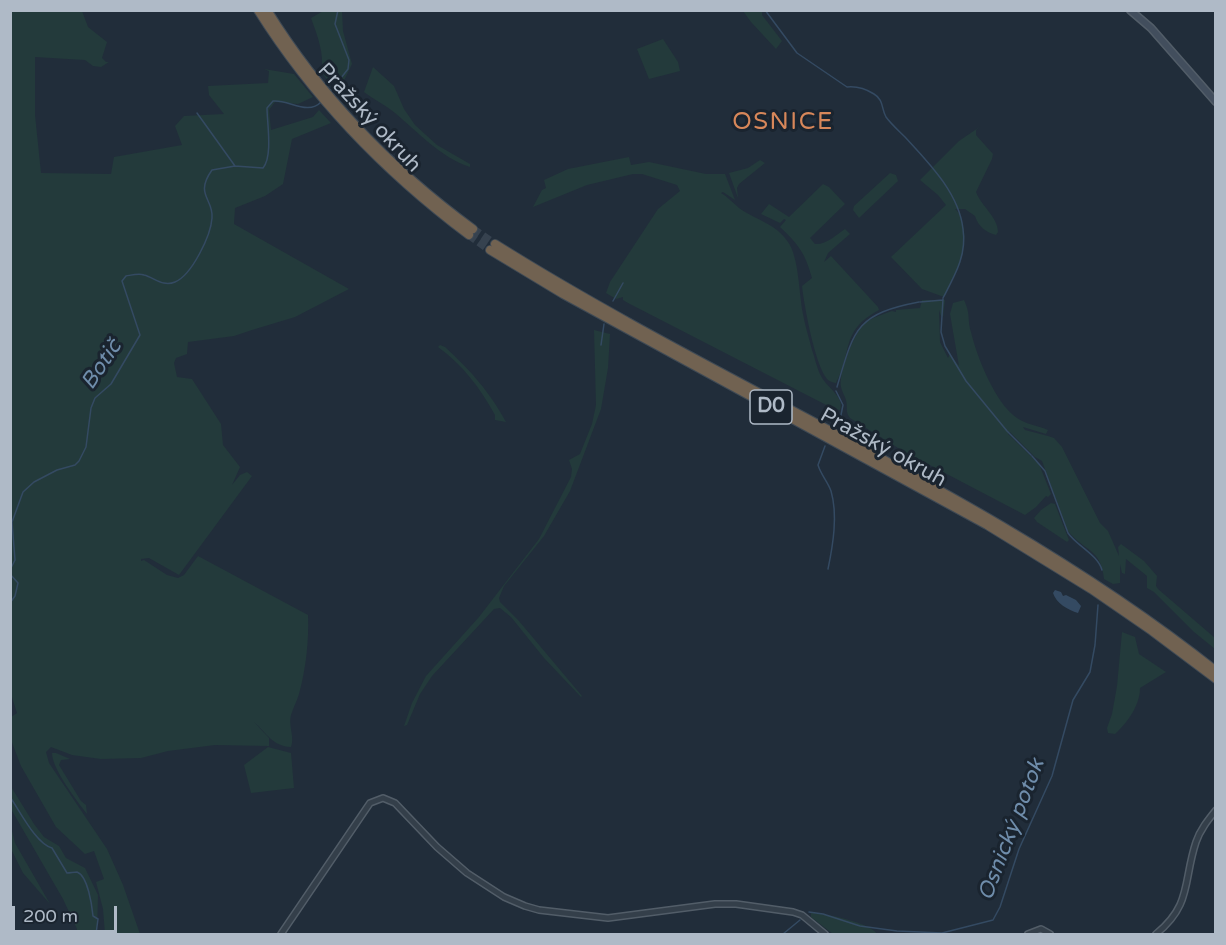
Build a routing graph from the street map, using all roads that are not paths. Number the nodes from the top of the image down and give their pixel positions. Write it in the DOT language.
graph roads {
  1 [pos="258,10"];
  2 [pos="267,10"];
  3 [pos="1130,10"];
  4 [pos="288,48"];
  5 [pos="1215,102"];
  6 [pos="471,232"];
  7 [pos="493,247"];
  8 [pos="1128,610"];
  9 [pos="1215,670"];
  10 [pos="1215,679"];
  11 [pos="1215,810"];
  12 [pos="281,934"];
  13 [pos="825,934"];
  14 [pos="1028,934"];
  15 [pos="1050,934"];
  16 [pos="1156,934"];
  1 -- 4 [label="highway, Pražský okruh"];
  2 -- 4 [label="highway, Pražský okruh"];
  3 -- 5 [label="main road"];
  4 -- 6 [label="highway, Pražský okruh"];
  7 -- 8 [label="highway, Pražský okruh / D0"];
  8 -- 9 [label="highway, Pražský okruh / D0"];
  8 -- 10 [label="highway, Pražský okruh / D0"];
  11 -- 16 [label="street"];
  12 -- 13 [label="street"];
  14 -- 15 [label="street"];
}
